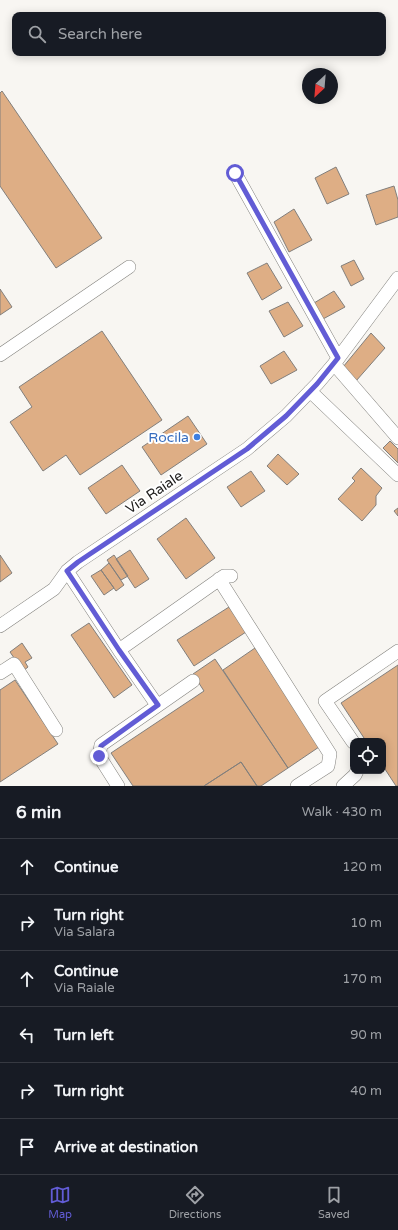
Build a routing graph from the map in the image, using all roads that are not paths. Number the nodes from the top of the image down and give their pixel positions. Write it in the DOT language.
graph roads {
  1 [pos="235,173"];
  2 [pos="129,267"];
  3 [pos="398,278"];
  4 [pos="0,355"];
  5 [pos="336,361"];
  6 [pos="310,391"];
  7 [pos="398,438"];
  8 [pos="398,475"];
  9 [pos="67,571"];
  10 [pos="0,626"];
  11 [pos="119,650"];
  12 [pos="398,651"];
  13 [pos="0,673"];
  14 [pos="193,681"];
  15 [pos="158,705"];
  16 [pos="56,730"];
  17 [pos="350,738"];
  18 [pos="356,774"];
  19 [pos="118,786"];
  20 [pos="297,786"];
  21 [pos="343,786"];
  1 -- 5 [label="street"];
  2 -- 4 [label="street"];
  3 -- 5 [label="street, Via Raiale"];
  5 -- 6 [label="street, Via Raiale"];
  5 -- 7 [label="street"];
  6 -- 8 [label="street"];
  6 -- 9 [label="street, Via Raiale"];
  9 -- 10 [label="street, Via Raiale"];
  9 -- 11 [label="street"];
  11 -- 15 [label="street"];
  11 -- 20 [label="street"];
  12 -- 17 [label="street"];
  13 -- 16 [label="street"];
  14 -- 15 [label="street"];
  15 -- 19 [label="street"];
  18 -- 21 [label="street"];
}
